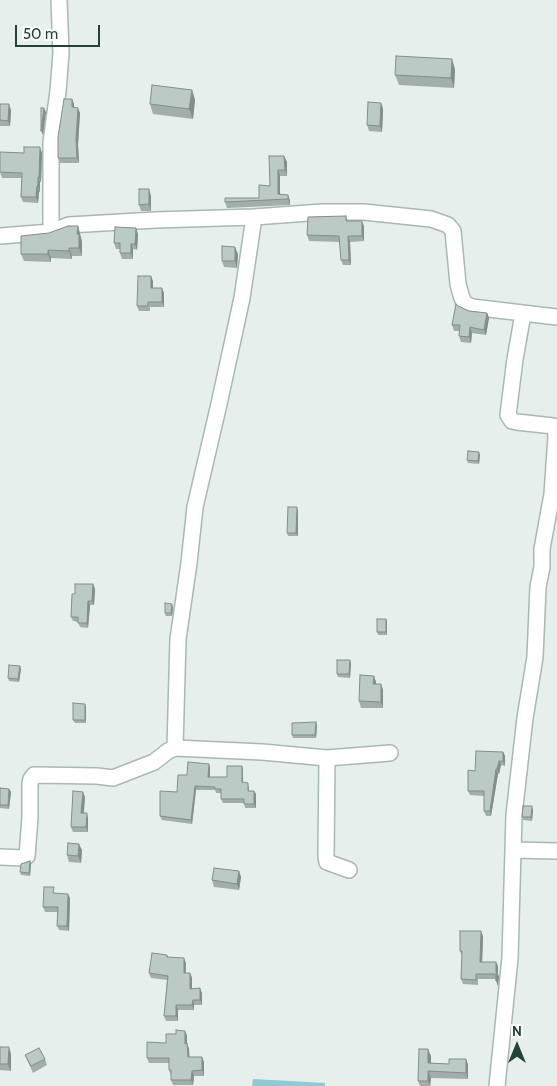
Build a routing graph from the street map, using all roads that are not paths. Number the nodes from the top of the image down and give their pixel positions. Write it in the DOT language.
graph roads {
  1 [pos="59,0"];
  2 [pos="254,217"];
  3 [pos="51,232"];
  4 [pos="0,236"];
  5 [pos="523,314"];
  6 [pos="557,317"];
  7 [pos="175,748"];
  8 [pos="390,753"];
  9 [pos="327,758"];
  10 [pos="513,850"];
  11 [pos="557,851"];
  12 [pos="0,857"];
  13 [pos="349,870"];
  14 [pos="497,1086"];
  1 -- 3 [label="street"];
  2 -- 3 [label="street"];
  2 -- 5 [label="street"];
  2 -- 7 [label="street"];
  3 -- 4 [label="street"];
  5 -- 6 [label="street"];
  5 -- 10 [label="street"];
  7 -- 9 [label="street"];
  7 -- 12 [label="street"];
  8 -- 9 [label="street"];
  9 -- 13 [label="street"];
  10 -- 11 [label="street"];
  10 -- 14 [label="street"];
}
